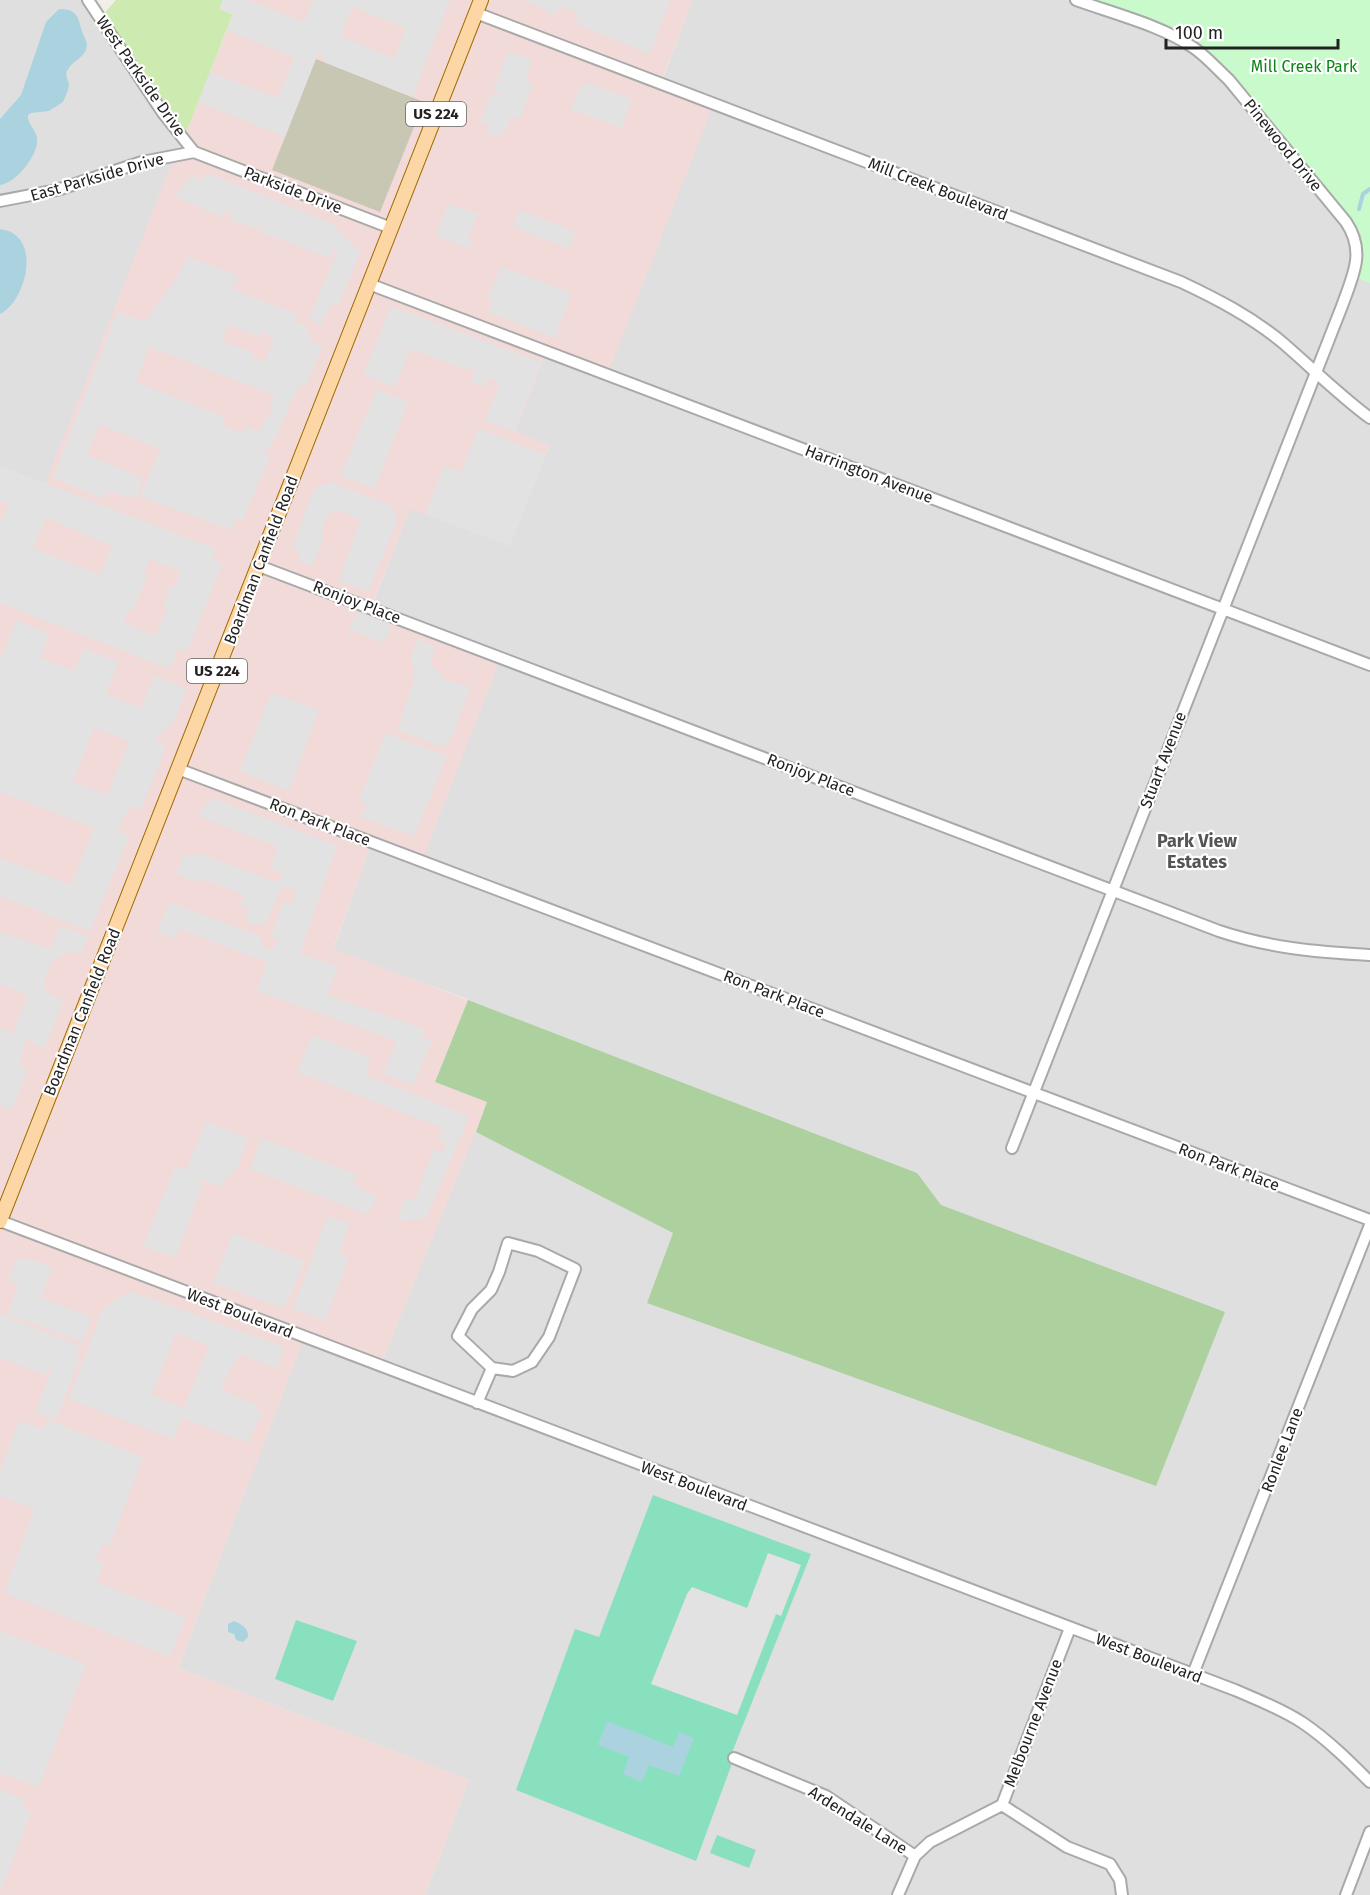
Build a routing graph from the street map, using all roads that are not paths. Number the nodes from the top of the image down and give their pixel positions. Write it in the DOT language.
graph roads {
  1 [pos="88,0"];
  2 [pos="1077,0"];
  3 [pos="479,7"];
  4 [pos="194,152"];
  5 [pos="0,201"];
  6 [pos="391,228"];
  7 [pos="369,284"];
  8 [pos="1315,371"];
  9 [pos="1370,418"];
  10 [pos="259,566"];
  11 [pos="1222,608"];
  12 [pos="1370,665"];
  13 [pos="178,769"];
  14 [pos="1112,891"];
  15 [pos="1370,955"];
  16 [pos="1033,1092"];
  17 [pos="1012,1148"];
  18 [pos="0,1221"];
  19 [pos="1370,1222"];
  20 [pos="492,1368"];
  21 [pos="477,1403"];
  22 [pos="1070,1628"];
  23 [pos="1193,1674"];
  24 [pos="734,1758"];
  25 [pos="1370,1782"];
  26 [pos="1002,1805"];
  27 [pos="1370,1832"];
  28 [pos="915,1856"];
  29 [pos="898,1895"];
  30 [pos="1122,1895"];
  31 [pos="1346,1895"];
  1 -- 4 [label="street, West Parkside Drive"];
  2 -- 8 [label="street, Pinewood Drive"];
  3 -- 6 [label="main road, Boardman Canfield Road / US 224"];
  3 -- 8 [label="street, Mill Creek Boulevard"];
  4 -- 5 [label="street, East Parkside Drive"];
  4 -- 6 [label="street, Parkside Drive"];
  6 -- 7 [label="main road, Boardman Canfield Road / US 224"];
  7 -- 10 [label="main road, Boardman Canfield Road / US 224"];
  7 -- 11 [label="street, Harrington Avenue"];
  8 -- 9 [label="street, Mill Creek Boulevard"];
  8 -- 11 [label="street, Stuart Avenue"];
  10 -- 13 [label="main road, Boardman Canfield Road / US 224"];
  10 -- 14 [label="street, Ronjoy Place"];
  11 -- 12 [label="street, Harrington Avenue"];
  11 -- 14 [label="street, Stuart Avenue"];
  13 -- 16 [label="street, Ron Park Place"];
  13 -- 18 [label="main road, Boardman Canfield Road / US 224"];
  14 -- 15 [label="street, Ronjoy Place"];
  14 -- 16 [label="street, Stuart Avenue"];
  16 -- 17 [label="street, Stuart Avenue"];
  16 -- 19 [label="street, Ron Park Place"];
  18 -- 21 [label="street, West Boulevard"];
  19 -- 23 [label="street, Ronlee Lane"];
  20 -- 20 [label="street"];
  20 -- 21 [label="street"];
  21 -- 22 [label="street, West Boulevard"];
  22 -- 23 [label="street, West Boulevard"];
  22 -- 26 [label="street, Melbourne Avenue"];
  23 -- 25 [label="street, West Boulevard"];
  24 -- 28 [label="street, Ardendale Lane"];
  26 -- 28 [label="street"];
  26 -- 30 [label="street, Melbourne Avenue"];
  27 -- 31 [label="street"];
  28 -- 29 [label="street"];
}
